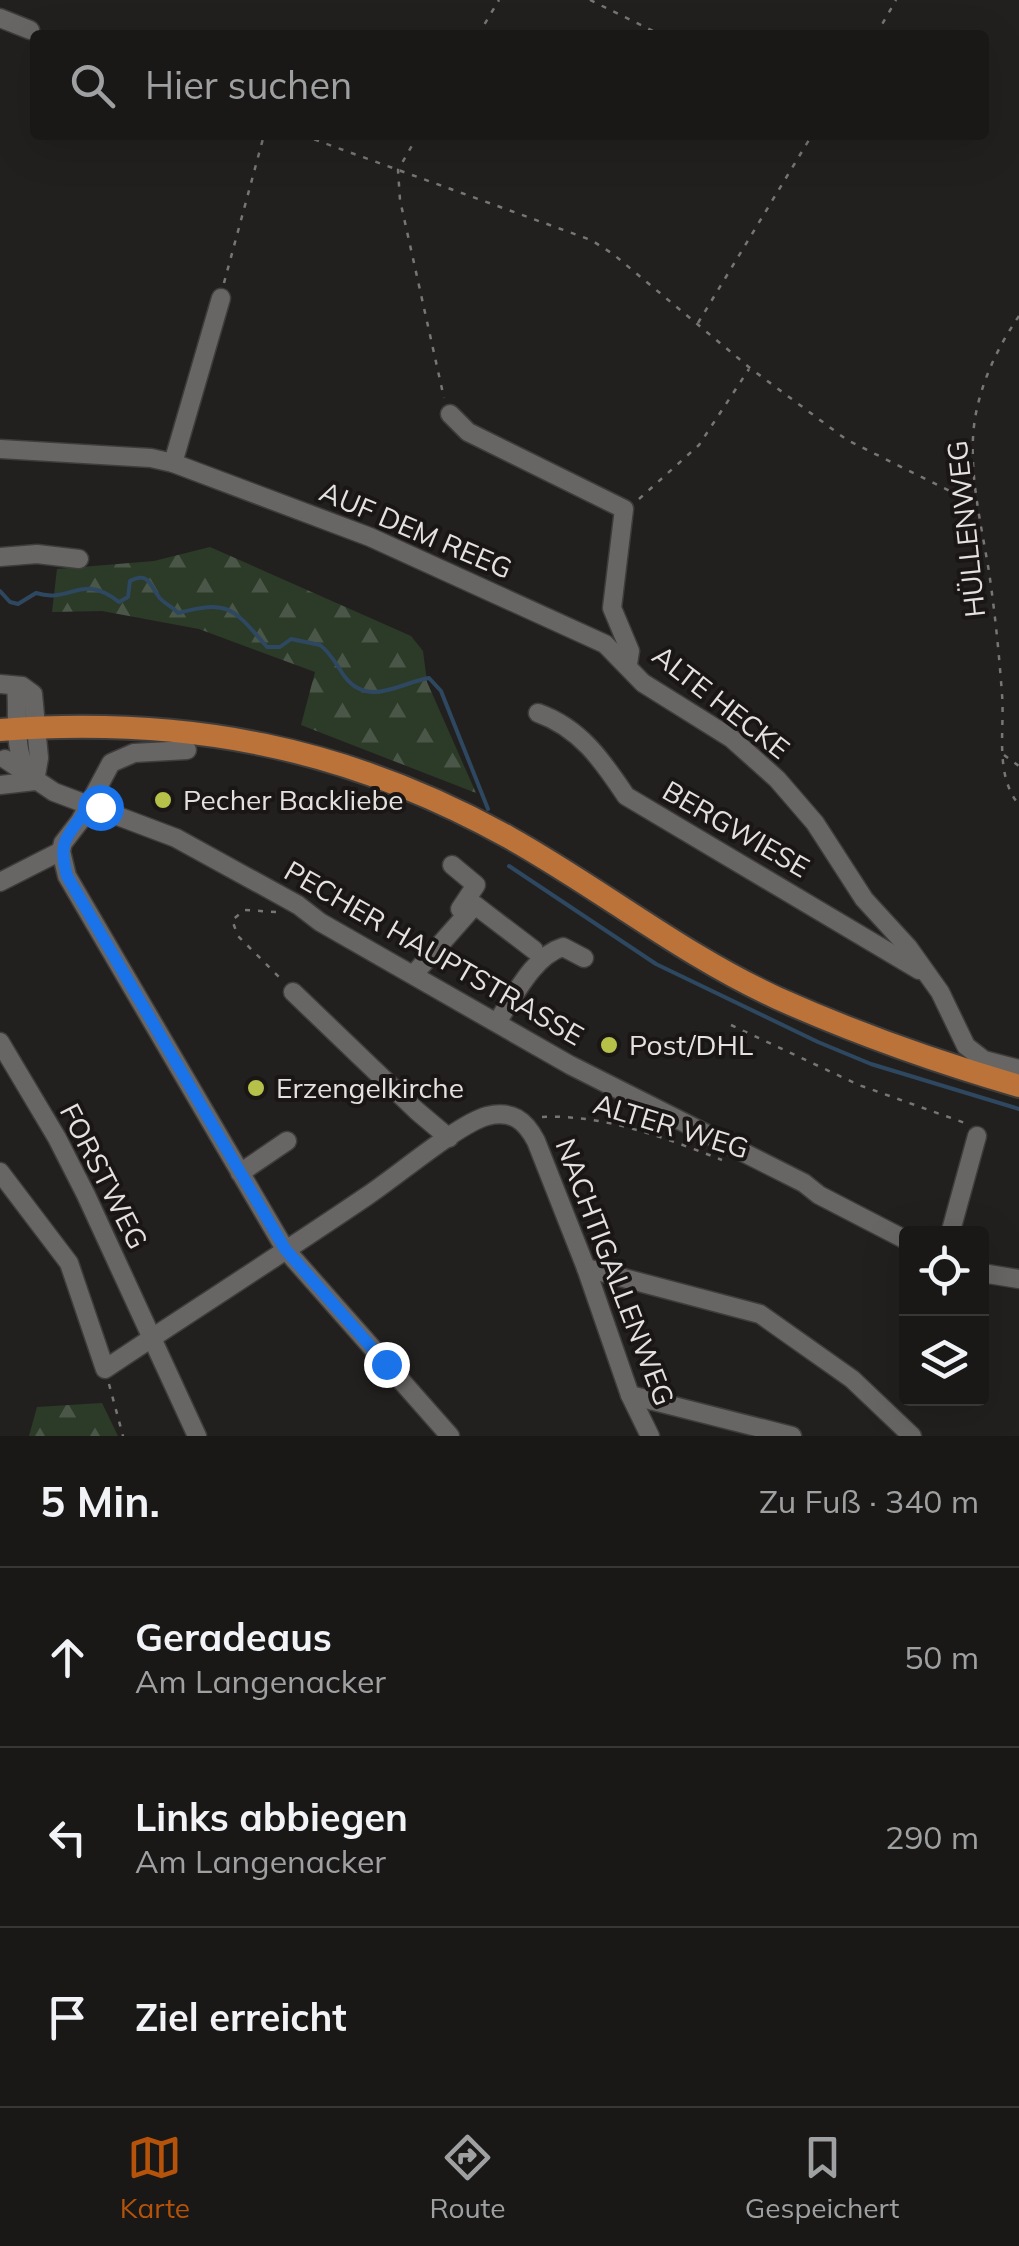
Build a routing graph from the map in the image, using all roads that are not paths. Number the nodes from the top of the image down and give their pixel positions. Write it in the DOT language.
graph roads {
  1 [pos="0,18"];
  2 [pos="30,30"];
  3 [pos="220,298"];
  4 [pos="450,414"];
  5 [pos="0,448"];
  6 [pos="173,463"];
  7 [pos="0,557"];
  8 [pos="80,559"];
  9 [pos="628,664"];
  10 [pos="8,685"];
  11 [pos="538,713"];
  12 [pos="19,729"];
  13 [pos="186,750"];
  14 [pos="2,763"];
  15 [pos="34,781"];
  16 [pos="0,785"];
  17 [pos="89,803"];
  18 [pos="61,852"];
  19 [pos="452,865"];
  20 [pos="0,882"];
  21 [pos="534,950"];
  22 [pos="584,958"];
  23 [pos="412,973"];
  24 [pos="924,973"];
  25 [pos="293,992"];
  26 [pos="497,1022"];
  27 [pos="0,1042"];
  28 [pos="1019,1069"];
  29 [pos="1019,1086"];
  30 [pos="977,1136"];
  31 [pos="450,1138"];
  32 [pos="287,1140"];
  33 [pos="0,1172"];
  34 [pos="240,1172"];
  35 [pos="952,1226"];
  36 [pos="899,1236"];
  37 [pos="285,1249"];
  38 [pos="586,1268"];
  39 [pos="989,1274"];
  40 [pos="1019,1279"];
  41 [pos="152,1338"];
  42 [pos="630,1394"];
  43 [pos="197,1436"];
  44 [pos="450,1436"];
  45 [pos="650,1436"];
  46 [pos="792,1436"];
  47 [pos="912,1436"];
  1 -- 2 [label="street"];
  3 -- 6 [label="street"];
  4 -- 9 [label="street, ALTE HECKE"];
  5 -- 6 [label="street, AUF DEM REEG"];
  6 -- 9 [label="street, AUF DEM REEG"];
  7 -- 8 [label="street"];
  9 -- 24 [label="street, ALTE HECKE"];
  10 -- 12 [label="street"];
  11 -- 24 [label="street, BERGWIESE"];
  12 -- 15 [label="street"];
  12 -- 29 [label="main road"];
  13 -- 17 [label="street"];
  14 -- 15 [label="street, PECHER HAUPTSTRASSE"];
  15 -- 16 [label="street"];
  15 -- 17 [label="street, PECHER HAUPTSTRASSE"];
  17 -- 18 [label="street"];
  17 -- 23 [label="street, PECHER HAUPTSTRASSE"];
  18 -- 20 [label="street"];
  18 -- 34 [label="street"];
  19 -- 23 [label="street"];
  21 -- 23 [label="street"];
  22 -- 26 [label="street"];
  23 -- 26 [label="street, PECHER HAUPTSTRASSE"];
  24 -- 28 [label="street, ALTE HECKE"];
  25 -- 31 [label="street"];
  26 -- 36 [label="street, PECHER HAUPTSTRASSE"];
  27 -- 41 [label="street, FORSTWEG"];
  30 -- 35 [label="street"];
  31 -- 37 [label="street"];
  31 -- 38 [label="street, NACHTIGALLENWEG"];
  32 -- 34 [label="street"];
  33 -- 41 [label="street"];
  34 -- 37 [label="street"];
  37 -- 41 [label="street"];
  37 -- 44 [label="street"];
  38 -- 42 [label="street, NACHTIGALLENWEG"];
  38 -- 47 [label="street"];
  39 -- 40 [label="street"];
  41 -- 43 [label="street, FORSTWEG"];
  42 -- 45 [label="street, NACHTIGALLENWEG"];
  42 -- 46 [label="street"];
}
